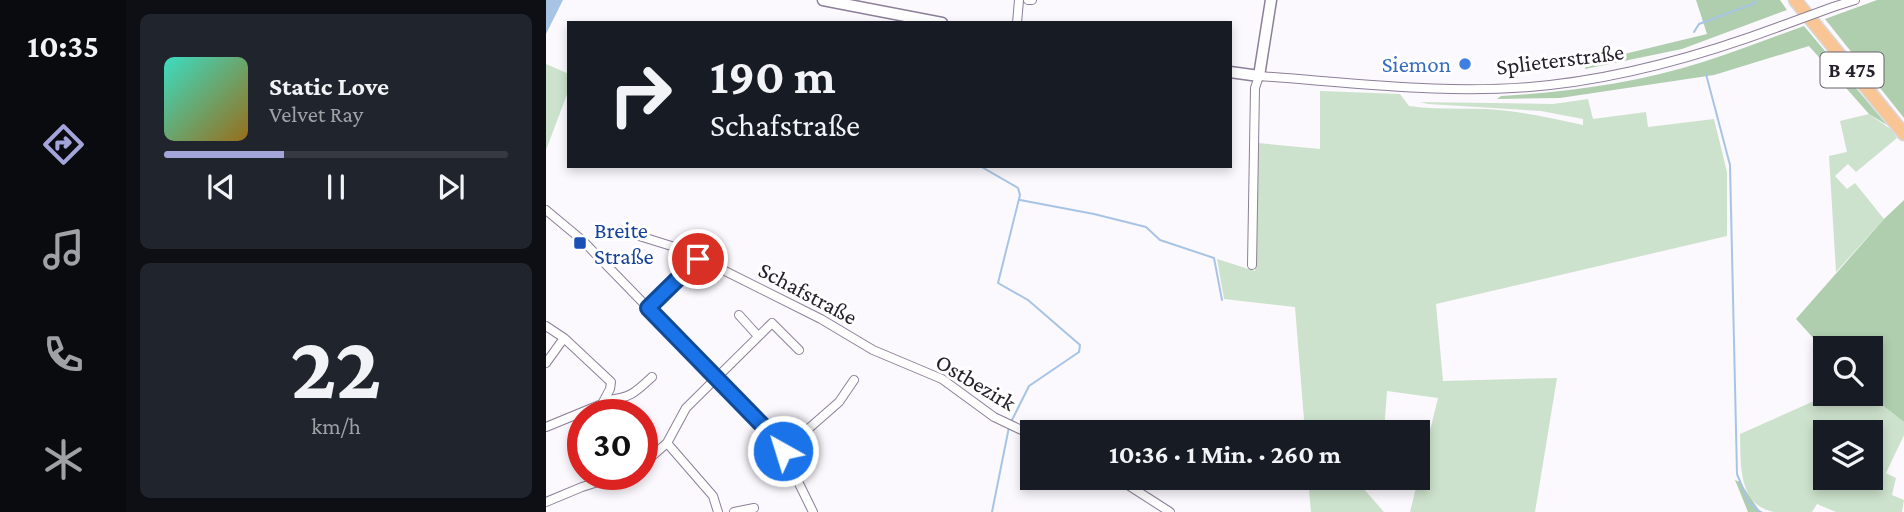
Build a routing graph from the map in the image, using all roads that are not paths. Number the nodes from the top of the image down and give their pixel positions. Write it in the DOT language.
graph roads {
  1 [pos="827,0"];
  2 [pos="1019,0"];
  3 [pos="1271,0"];
  4 [pos="1795,0"];
  5 [pos="1855,0"];
  6 [pos="932,21"];
  7 [pos="1017,21"];
  8 [pos="1232,72"];
  9 [pos="1259,76"];
  10 [pos="1904,134"];
  11 [pos="548,215"];
  12 [pos="620,230"];
  13 [pos="698,259"];
  14 [pos="1252,265"];
  15 [pos="648,308"];
  16 [pos="739,315"];
  17 [pos="546,326"];
  18 [pos="758,337"];
  19 [pos="564,338"];
  20 [pos="799,350"];
  21 [pos="546,363"];
  22 [pos="900,363"];
  23 [pos="652,377"];
  24 [pos="716,378"];
  25 [pos="854,380"];
  26 [pos="606,399"];
  27 [pos="622,399"];
  28 [pos="567,418"];
  29 [pos="546,427"];
  30 [pos="1020,430"];
  31 [pos="667,443"];
  32 [pos="658,451"];
  33 [pos="783,451"];
  34 [pos="575,490"];
  35 [pos="1136,490"];
  36 [pos="546,502"];
  37 [pos="754,508"];
  38 [pos="718,512"];
  39 [pos="734,512"];
  40 [pos="813,512"];
  41 [pos="1170,512"];
  1 -- 6 [label="street"];
  2 -- 7 [label="street"];
  3 -- 9 [label="street"];
  4 -- 10 [label="main road, B 475"];
  5 -- 9 [label="street, Splieterstraße, bridge"];
  8 -- 9 [label="street, Splieterstraße"];
  9 -- 14 [label="street"];
  11 -- 15 [label="street"];
  12 -- 13 [label="street, Schafstraße"];
  13 -- 15 [label="street"];
  13 -- 22 [label="street, Schafstraße"];
  15 -- 24 [label="street"];
  16 -- 18 [label="street"];
  17 -- 19 [label="street"];
  18 -- 20 [label="street"];
  18 -- 24 [label="street"];
  19 -- 21 [label="street"];
  19 -- 26 [label="street"];
  22 -- 30 [label="street, Ostbezirk"];
  23 -- 27 [label="street"];
  24 -- 31 [label="street"];
  24 -- 33 [label="street"];
  25 -- 33 [label="street"];
  28 -- 29 [label="street"];
  31 -- 32 [label="street"];
  31 -- 38 [label="street"];
  33 -- 40 [label="street"];
  34 -- 36 [label="street"];
  35 -- 41 [label="street"];
  37 -- 39 [label="street"];
}
